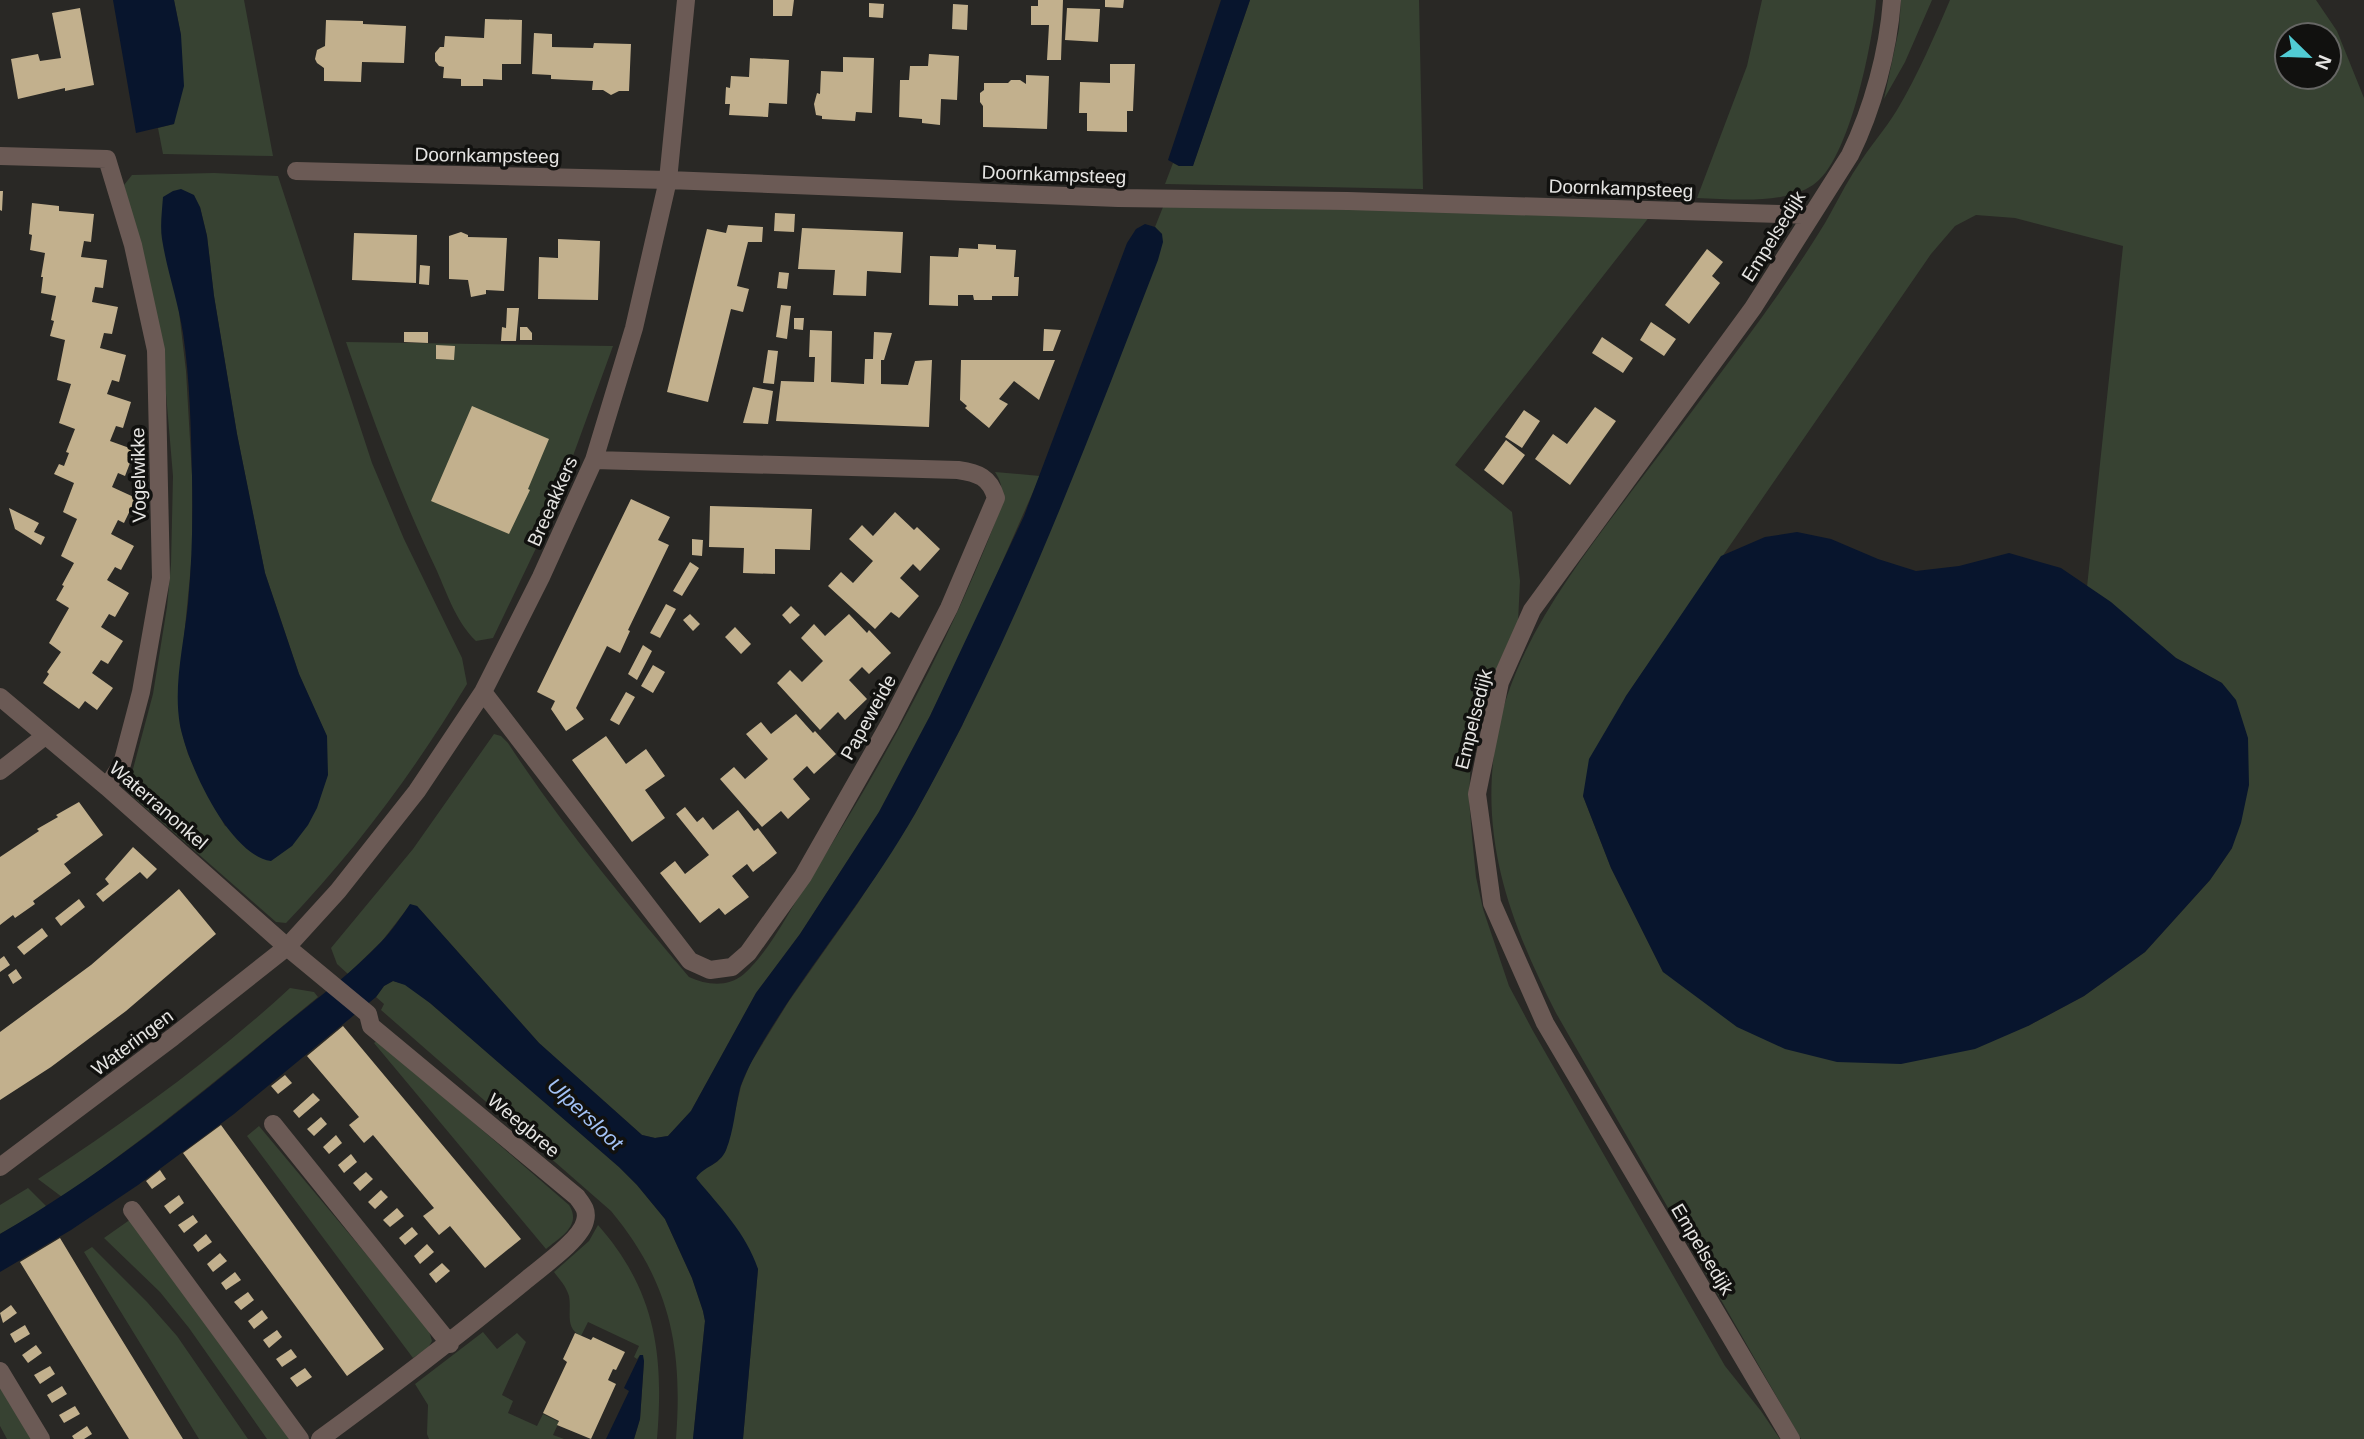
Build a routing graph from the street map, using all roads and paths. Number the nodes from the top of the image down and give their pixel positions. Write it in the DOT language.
graph roads {
  1 [pos="686,0"];
  2 [pos="1892,0"];
  3 [pos="0,156"];
  4 [pos="296,171"];
  5 [pos="668,180"];
  6 [pos="1811,215"];
  7 [pos="594,460"];
  8 [pos="483,692"];
  9 [pos="0,697"];
  10 [pos="45,736"];
  11 [pos="0,771"];
  12 [pos="107,787"];
  13 [pos="288,947"];
  14 [pos="273,1124"];
  15 [pos="0,1167"];
  16 [pos="132,1210"];
  17 [pos="450,1344"];
  18 [pos="0,1371"];
  19 [pos="41,1439"];
  20 [pos="300,1439"];
  21 [pos="320,1439"];
  22 [pos="1791,1439"];
  1 -- 5 [label="street, Breeakkers"];
  2 -- 6 [label="street, Empelsedijk"];
  3 -- 12 [label="street, Vogelwikke"];
  4 -- 5 [label="street, Doornkampsteeg"];
  5 -- 6 [label="street, Doornkampsteeg"];
  5 -- 7 [label="street, Breeakkers"];
  6 -- 22 [label="street, Empelsedijk"];
  7 -- 8 [label="street, Breeakkers"];
  7 -- 8 [label="street, Papeweide"];
  8 -- 13 [label="street, Breeakkers"];
  9 -- 10 [label="street, Waterranonkel"];
  10 -- 11 [label="street"];
  10 -- 12 [label="street, Waterranonkel"];
  12 -- 13 [label="street, Waterranonkel"];
  13 -- 15 [label="street, Wateringen"];
  13 -- 17 [label="street, Weegbree"];
  14 -- 17 [label="street"];
  16 -- 20 [label="street"];
  17 -- 21 [label="street, Weegbree"];
  18 -- 19 [label="street"];
}
